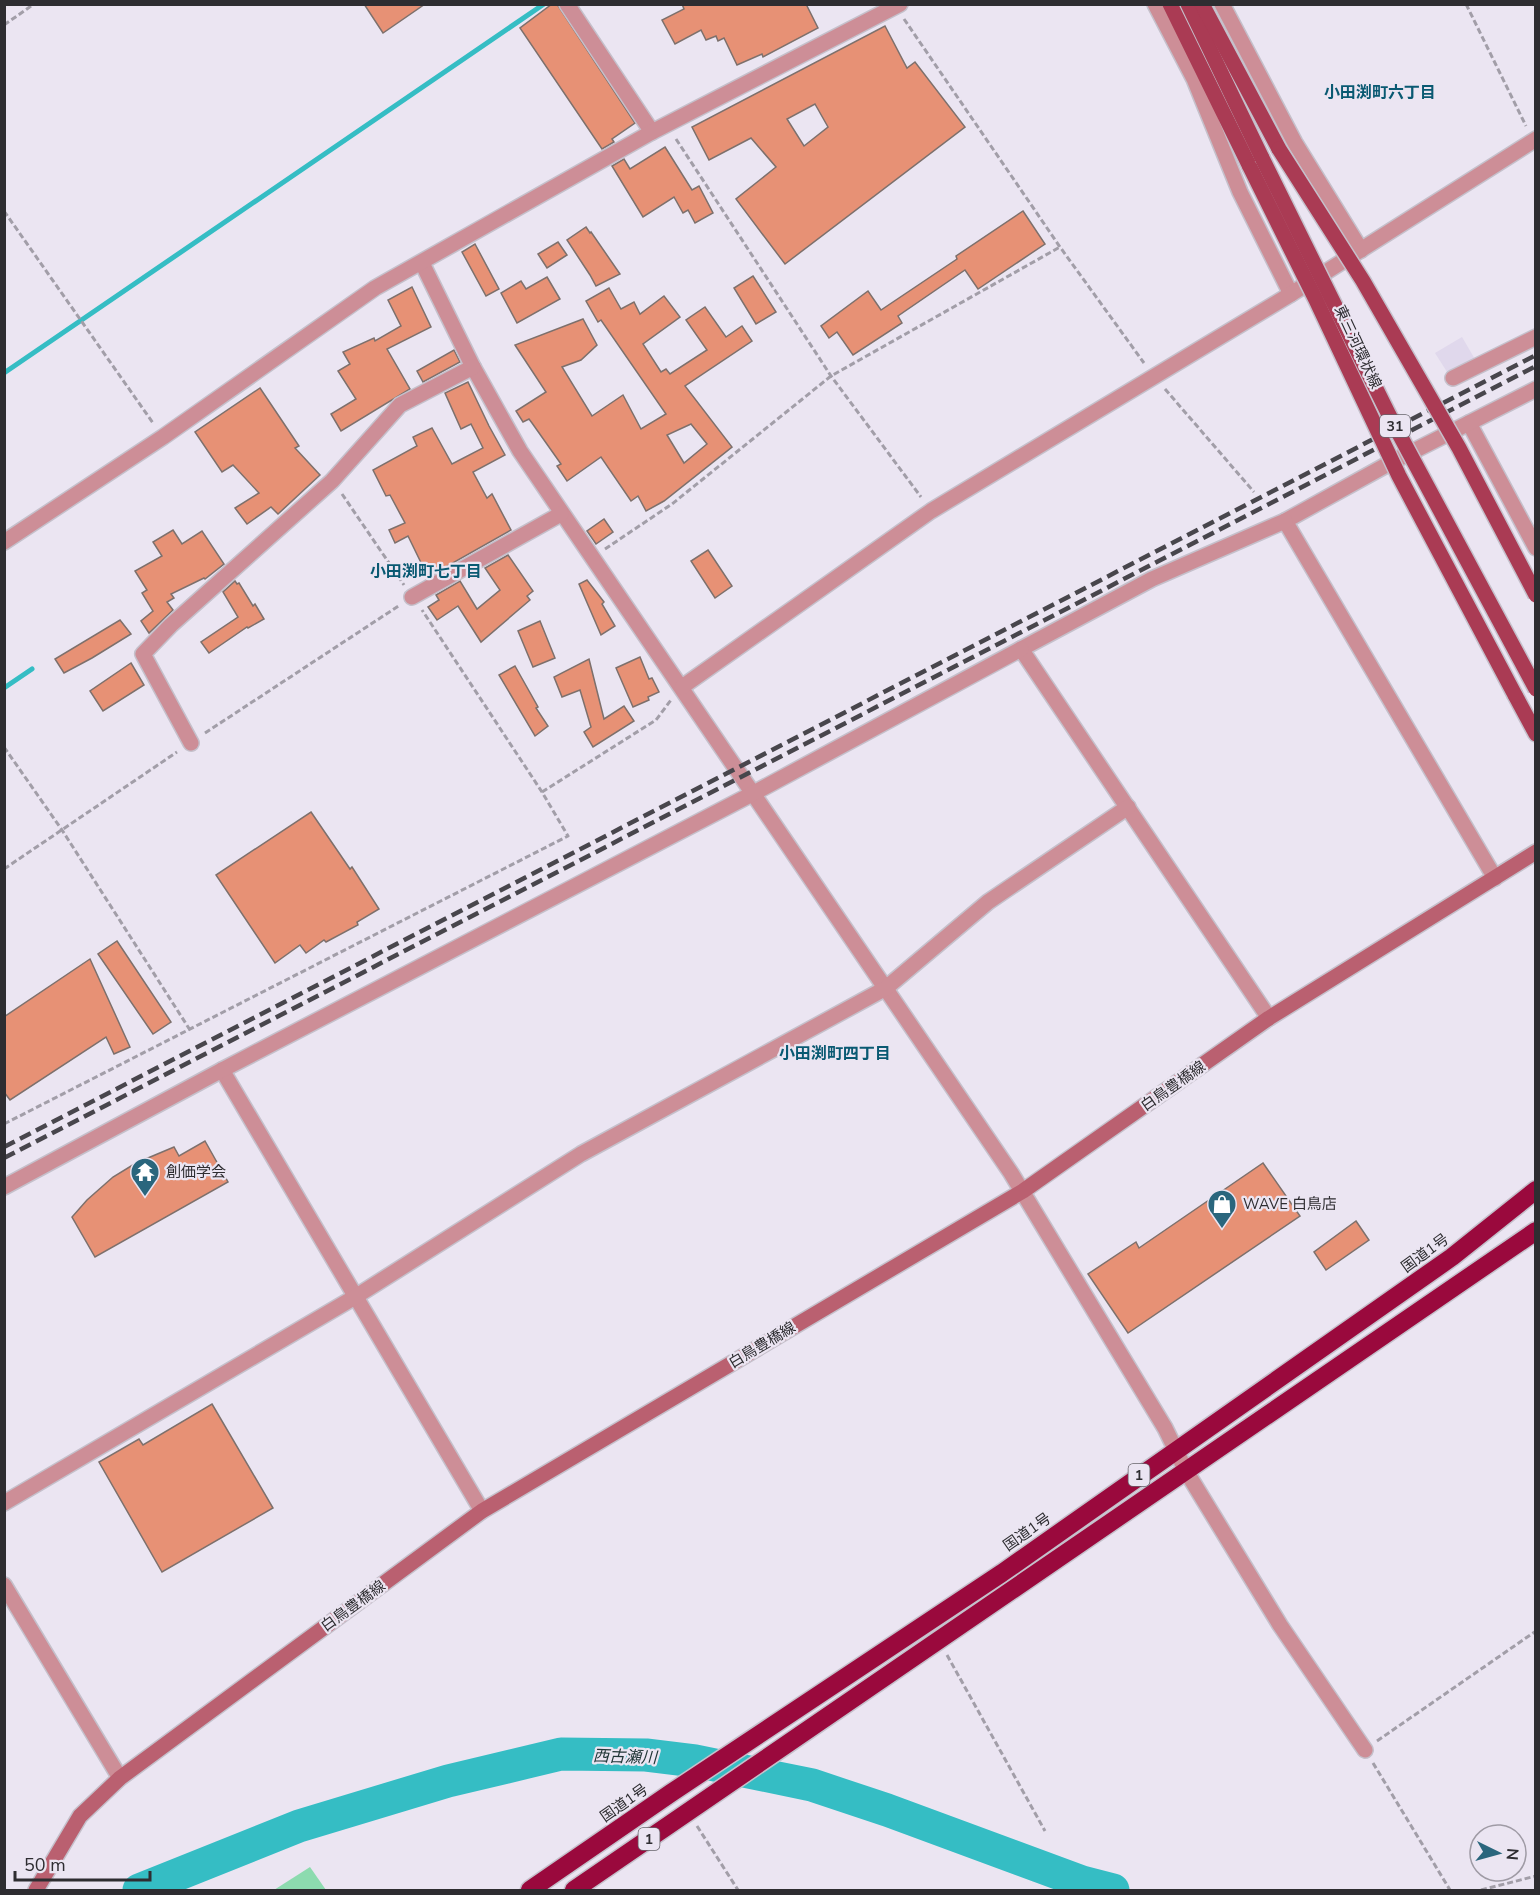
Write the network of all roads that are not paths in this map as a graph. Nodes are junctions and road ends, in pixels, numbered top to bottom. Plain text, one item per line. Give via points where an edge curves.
1 (567, 4) edge
2 (1155, 4) edge
3 (1170, 4) edge
4 (1188, 4) edge
5 (1202, 4) edge
6 (1222, 4) edge
7 (898, 6) edge
8 (652, 132) junction
9 (1534, 140) edge
10 (1256, 162) junction
11 (1361, 250) junction
12 (422, 263) junction
13 (1291, 294) junction
14 (1536, 337) edge
15 (473, 367) junction
16 (1453, 378) dead end
17 (1536, 389) edge
18 (1469, 423) junction
19 (561, 514) junction
20 (1285, 521) junction
21 (4, 542) edge
22 (1536, 548) edge
23 (1536, 595) edge
24 (412, 597) road end
25 (1022, 649) junction
26 (682, 687) junction
27 (1536, 689) edge
28 (1536, 734) edge
29 (191, 742) road end
30 (752, 794) junction
31 (1128, 807) junction
32 (1536, 852) edge
33 (1495, 878) junction
34 (886, 988) junction
35 (1269, 1018) junction
36 (222, 1070) junction
37 (4, 1187) edge
38 (1536, 1190) edge
39 (1023, 1191) junction
40 (1536, 1231) edge
41 (355, 1297) junction
42 (1175, 1450) junction
43 (1186, 1471) junction
44 (4, 1503) edge
45 (482, 1510) junction
46 (4, 1585) edge
47 (1365, 1750) road end
48 (120, 1778) junction
49 (36, 1890) edge
50 (530, 1890) edge
51 (574, 1890) edge

1 - 8 street
2 - 13 street via 1194,79 1240,192
3 - 10 main road, 東三河環状線 / 31
4 - 10 main road, 東三河環状線 / 31
5 - 23 main road, bridge via 1279,149 1363,281 1448,429
6 - 11 street via 1295,142
7 - 8 street
8 - 12 street
9 - 11 street
10 - 27 main road, 東三河環状線 / 31, bridge
10 - 28 main road, 東三河環状線 / 31, bridge via 1399,476
11 - 13 street
12 - 15 street
12 - 21 street via 375,288 163,437
13 - 26 street via 931,511
14 - 16 street
15 - 19 street
15 - 29 street via 400,405 333,481 171,624 143,654
17 - 18 street
18 - 20 street
18 - 22 street
19 - 24 street
19 - 26 street
20 - 25 street via 1152,579
20 - 33 street
25 - 30 street
25 - 31 street
26 - 30 street
30 - 34 street
30 - 36 street
31 - 34 street via 988,903
31 - 35 street
32 - 33 main road, 白鳥豊橋線
33 - 35 main road, 白鳥豊橋線
34 - 39 street
34 - 41 street via 581,1154
35 - 39 main road, 白鳥豊橋線
36 - 37 street
36 - 41 street
38 - 42 highway, 国道1号 / 1 via 1452,1257
39 - 42 street
39 - 45 main road, 白鳥豊橋線
40 - 43 highway, 1
41 - 44 street
41 - 45 street
42 - 43 street
42 - 50 highway, 国道1号 / 1 via 1002,1573
43 - 47 street via 1280,1625
43 - 51 highway, 1
45 - 48 main road, 白鳥豊橋線
46 - 48 street
48 - 49 main road, 白鳥豊橋線 via 80,1816

